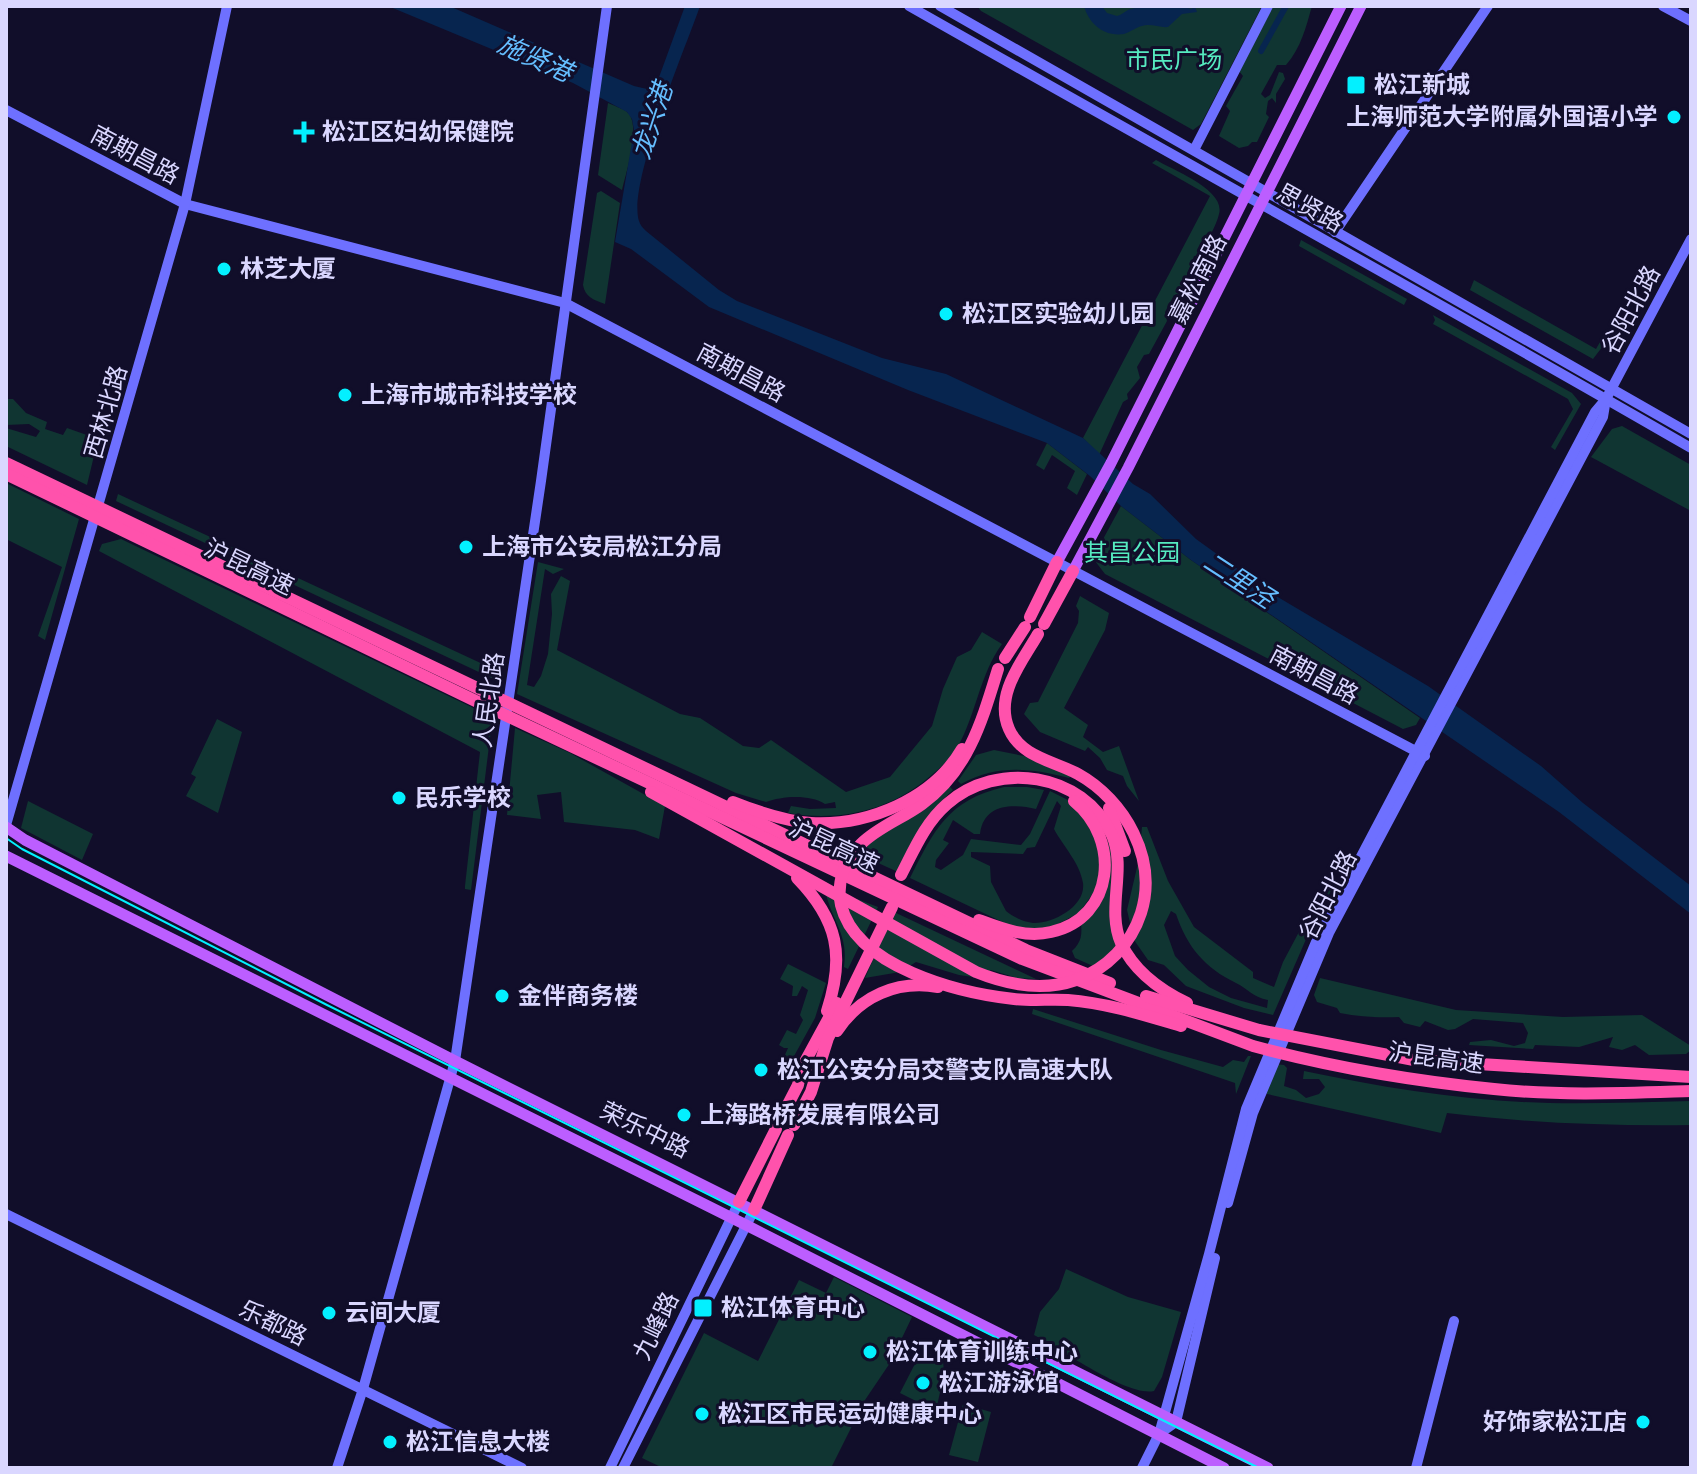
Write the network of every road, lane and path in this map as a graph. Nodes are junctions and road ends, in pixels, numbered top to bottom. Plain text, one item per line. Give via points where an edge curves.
1 (227, 6) edge
2 (607, 6) edge
3 (909, 6) edge
4 (1268, 6) edge
5 (1341, 6) edge
6 (1361, 6) edge
7 (1488, 6) edge
8 (1663, 6) edge
9 (945, 7) edge
10 (1691, 21) edge
11 (939, 23) junction
12 (6, 110) edge
13 (1194, 150) junction
14 (1251, 185) junction
15 (1245, 197) junction
16 (1263, 199) junction
17 (185, 204) junction
18 (1335, 232) junction
19 (1691, 239) edge
20 (565, 303) junction
21 (1612, 388) junction
22 (1606, 399) junction
23 (1691, 434) edge
24 (1691, 448) edge
25 (6, 463) edge
26 (6, 474) edge
27 (160, 543) junction
28 (1057, 562) junction
29 (1073, 571) junction
30 (1002, 664) junction
31 (582, 745) junction
32 (1420, 754) junction
33 (1088, 780) junction
34 (6, 826) edge
35 (6, 856) edge
36 (828, 856) junction
37 (777, 862) junction
38 (1116, 908) junction
39 (961, 989) junction
40 (825, 1022) junction
41 (1260, 1028) junction
42 (1253, 1046) junction
43 (823, 1052) junction
44 (455, 1061) junction
45 (1691, 1077) edge
46 (451, 1078) junction
47 (1691, 1091) edge
48 (739, 1202) junction
49 (754, 1210) junction
50 (6, 1214) edge
51 (731, 1218) junction
52 (746, 1225) junction
53 (1454, 1321) dead end
54 (363, 1389) junction
55 (1163, 1415) junction
56 (1176, 1422) junction
57 (1159, 1434) junction
58 (337, 1468) edge
59 (522, 1468) edge
60 (610, 1468) edge
61 (623, 1468) edge
62 (1142, 1468) edge
63 (1224, 1468) edge
64 (1268, 1468) edge
65 (1416, 1468) edge

1 - 17 main road, 西林北路
2 - 20 main road, 人民北路
3 - 11 main road, 思贤路
4 - 13 main road
5 - 14 main road, 嘉松南路
6 - 16 main road, 嘉松南路
7 - 18 main road
8 - 10 main road
9 - 11 main road
9 - 13 main road, 思贤路
11 - 15 main road, 思贤路
12 - 17 main road, 南期昌路
13 - 14 main road, 思贤路
14 - 15 main road, 嘉松南路
14 - 16 main road, 思贤路
15 - 16 main road, 思贤路
15 - 28 main road, 嘉松南路
16 - 18 main road, 思贤路
16 - 22 main road, 思贤路
16 - 29 main road, 嘉松南路
17 - 20 main road, 南期昌路
17 - 34 main road, 西林北路
18 - 21 main road, 思贤路
19 - 21 main road, 谷阳北路
20 - 28 main road, 南期昌路
20 - 44 main road, 人民北路
21 - 22 main road, 谷阳北路
21 - 23 main road, 思贤路
22 - 24 main road, 思贤路
22 - 32 main road, 谷阳北路
25 - 27 highway, 沪昆高速
26 - 27 highway, 沪昆高速
27 - 31 highway, 沪昆高速
28 - 29 main road, 南期昌路
28 - 30 highway
29 - 32 main road, 南期昌路
29 - 33 highway via 1006,692 1005,716 1024,749
30 - 31 highway via 950,767 909,799 844,821 812,823 764,814
30 - 39 highway via 982,723 957,772 919,807 862,843 841,879 840,901 858,938 911,971
31 - 36 highway, 沪昆高速
31 - 37 highway
31 - 42 highway, 沪昆高速 via 1022,959
32 - 55 main road, 谷阳北路 via 1316,942 1246,1109
32 - 56 main road, 谷阳北路 via 1329,933 1253,1113
33 - 37 highway via 1121,814 1140,847 1146,893 1134,930 1117,953 1103,966 1064,984 1030,986 986,976
33 - 38 highway via 1109,807 1125,849
34 - 44 main road, 荣乐中路
35 - 46 main road, 荣乐中路
36 - 38 highway via 1013,932 1041,934 1067,927 1088,911 1105,877 1105,851 1090,816 1072,800 1038,786 1002,785 954,806 903,876 930,822 962,793 1001,778 1040,779 1076,793 1105,822 1116,850
36 - 41 highway, 沪昆高速 via 1026,950 1152,999
37 - 40 highway via 808,889 831,928 836,988
38 - 41 highway via 1121,942 1142,974 1185,1003
39 - 42 highway via 1121,1008
39 - 43 highway via 917,985 883,992 853,1011
40 - 43 highway via 889,905
40 - 48 highway
41 - 45 highway, 沪昆高速 via 1414,1060
42 - 47 highway, 沪昆高速 via 1415,1079 1497,1089
43 - 49 highway via 811,1092
44 - 46 main road, 人民北路
44 - 48 main road, 荣乐中路
46 - 51 main road, 荣乐中路
46 - 54 main road, 人民北路
48 - 49 main road, 荣乐中路
48 - 51 main road, 九峰路
49 - 52 main road, 九峰路
49 - 55 main road, 荣乐中路
50 - 54 main road, 乐都路
51 - 52 main road, 荣乐中路
51 - 60 main road, 九峰路
52 - 57 main road, 荣乐中路
52 - 61 main road, 九峰路
53 - 65 main road
54 - 58 main road, 人民北路
54 - 59 main road, 乐都路
55 - 56 main road, 荣乐中路
55 - 57 main road, 谷阳北路
56 - 57 main road, 谷阳北路
56 - 64 main road, 荣乐中路
57 - 62 main road, 谷阳北路
57 - 63 main road, 荣乐中路

